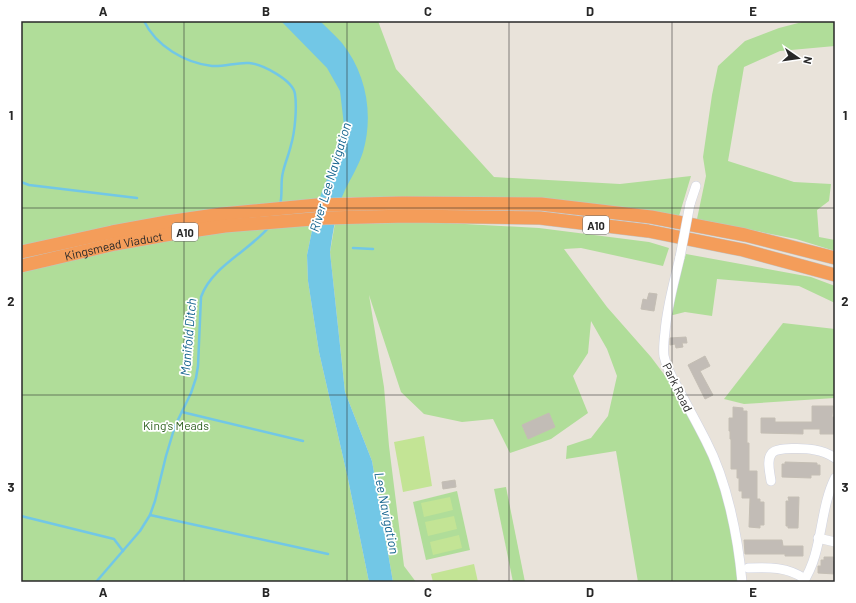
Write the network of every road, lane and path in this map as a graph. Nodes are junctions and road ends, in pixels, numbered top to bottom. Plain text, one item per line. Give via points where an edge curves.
1 (696, 186) dead end
2 (351, 210) junction
3 (21, 252) edge
4 (835, 258) edge
5 (21, 266) edge
6 (835, 275) edge
7 (835, 458) edge
8 (835, 478) edge
9 (771, 481) dead end
10 (818, 538) junction
11 (835, 542) edge
12 (748, 568) dead end
13 (804, 580) edge
14 (742, 582) edge

1 - 14 street, Park Road, bridge via 669,299 664,356 669,373 707,442 726,494
2 - 3 highway, Kingsmead Viaduct / A10 via 277,208 222,214 112,232
2 - 4 highway, A10 via 541,204 651,217 745,235
2 - 5 highway, Kingsmead Viaduct / A10 via 171,234
2 - 6 highway, A10 via 408,216 548,219 648,231 728,247
7 - 9 street via 814,450 777,449 770,454 769,459
8 - 10 street via 827,497
10 - 11 street
10 - 13 street
12 - 13 street via 784,569 796,573

